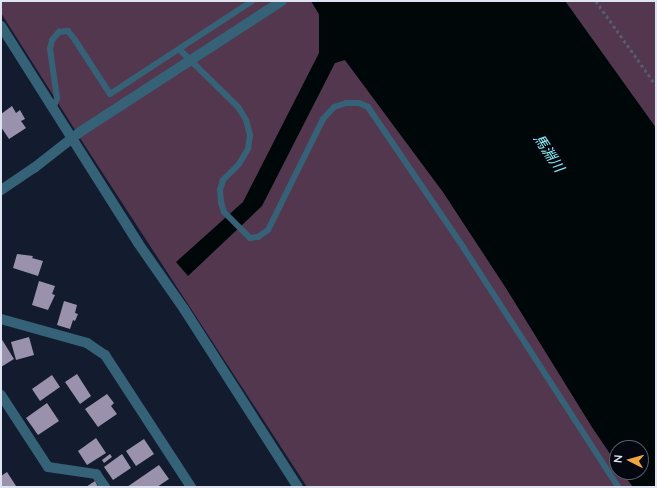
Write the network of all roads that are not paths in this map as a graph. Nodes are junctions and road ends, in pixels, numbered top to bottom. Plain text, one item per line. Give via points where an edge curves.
1 (252, 1) edge
2 (282, 1) edge
3 (1, 26) edge
4 (179, 49) junction
5 (53, 109) junction
6 (72, 139) junction
7 (1, 190) edge
8 (1, 320) edge
9 (1, 395) edge
10 (105, 487) edge
11 (192, 487) edge
12 (298, 487) edge
13 (618, 487) edge

1 - 4 lane
2 - 6 street
3 - 5 street
4 - 5 lane via 110,94 68,31 59,32 52,40 50,49 57,98
4 - 13 lane via 238,107 246,120 250,135 248,149 239,164 223,180 220,202 224,212 250,238 258,237 268,230 323,119 334,107 346,103 358,102 368,107 459,240
5 - 6 street
6 - 7 street
6 - 12 street
8 - 11 street via 87,343 105,355
9 - 10 street via 48,467 96,474

